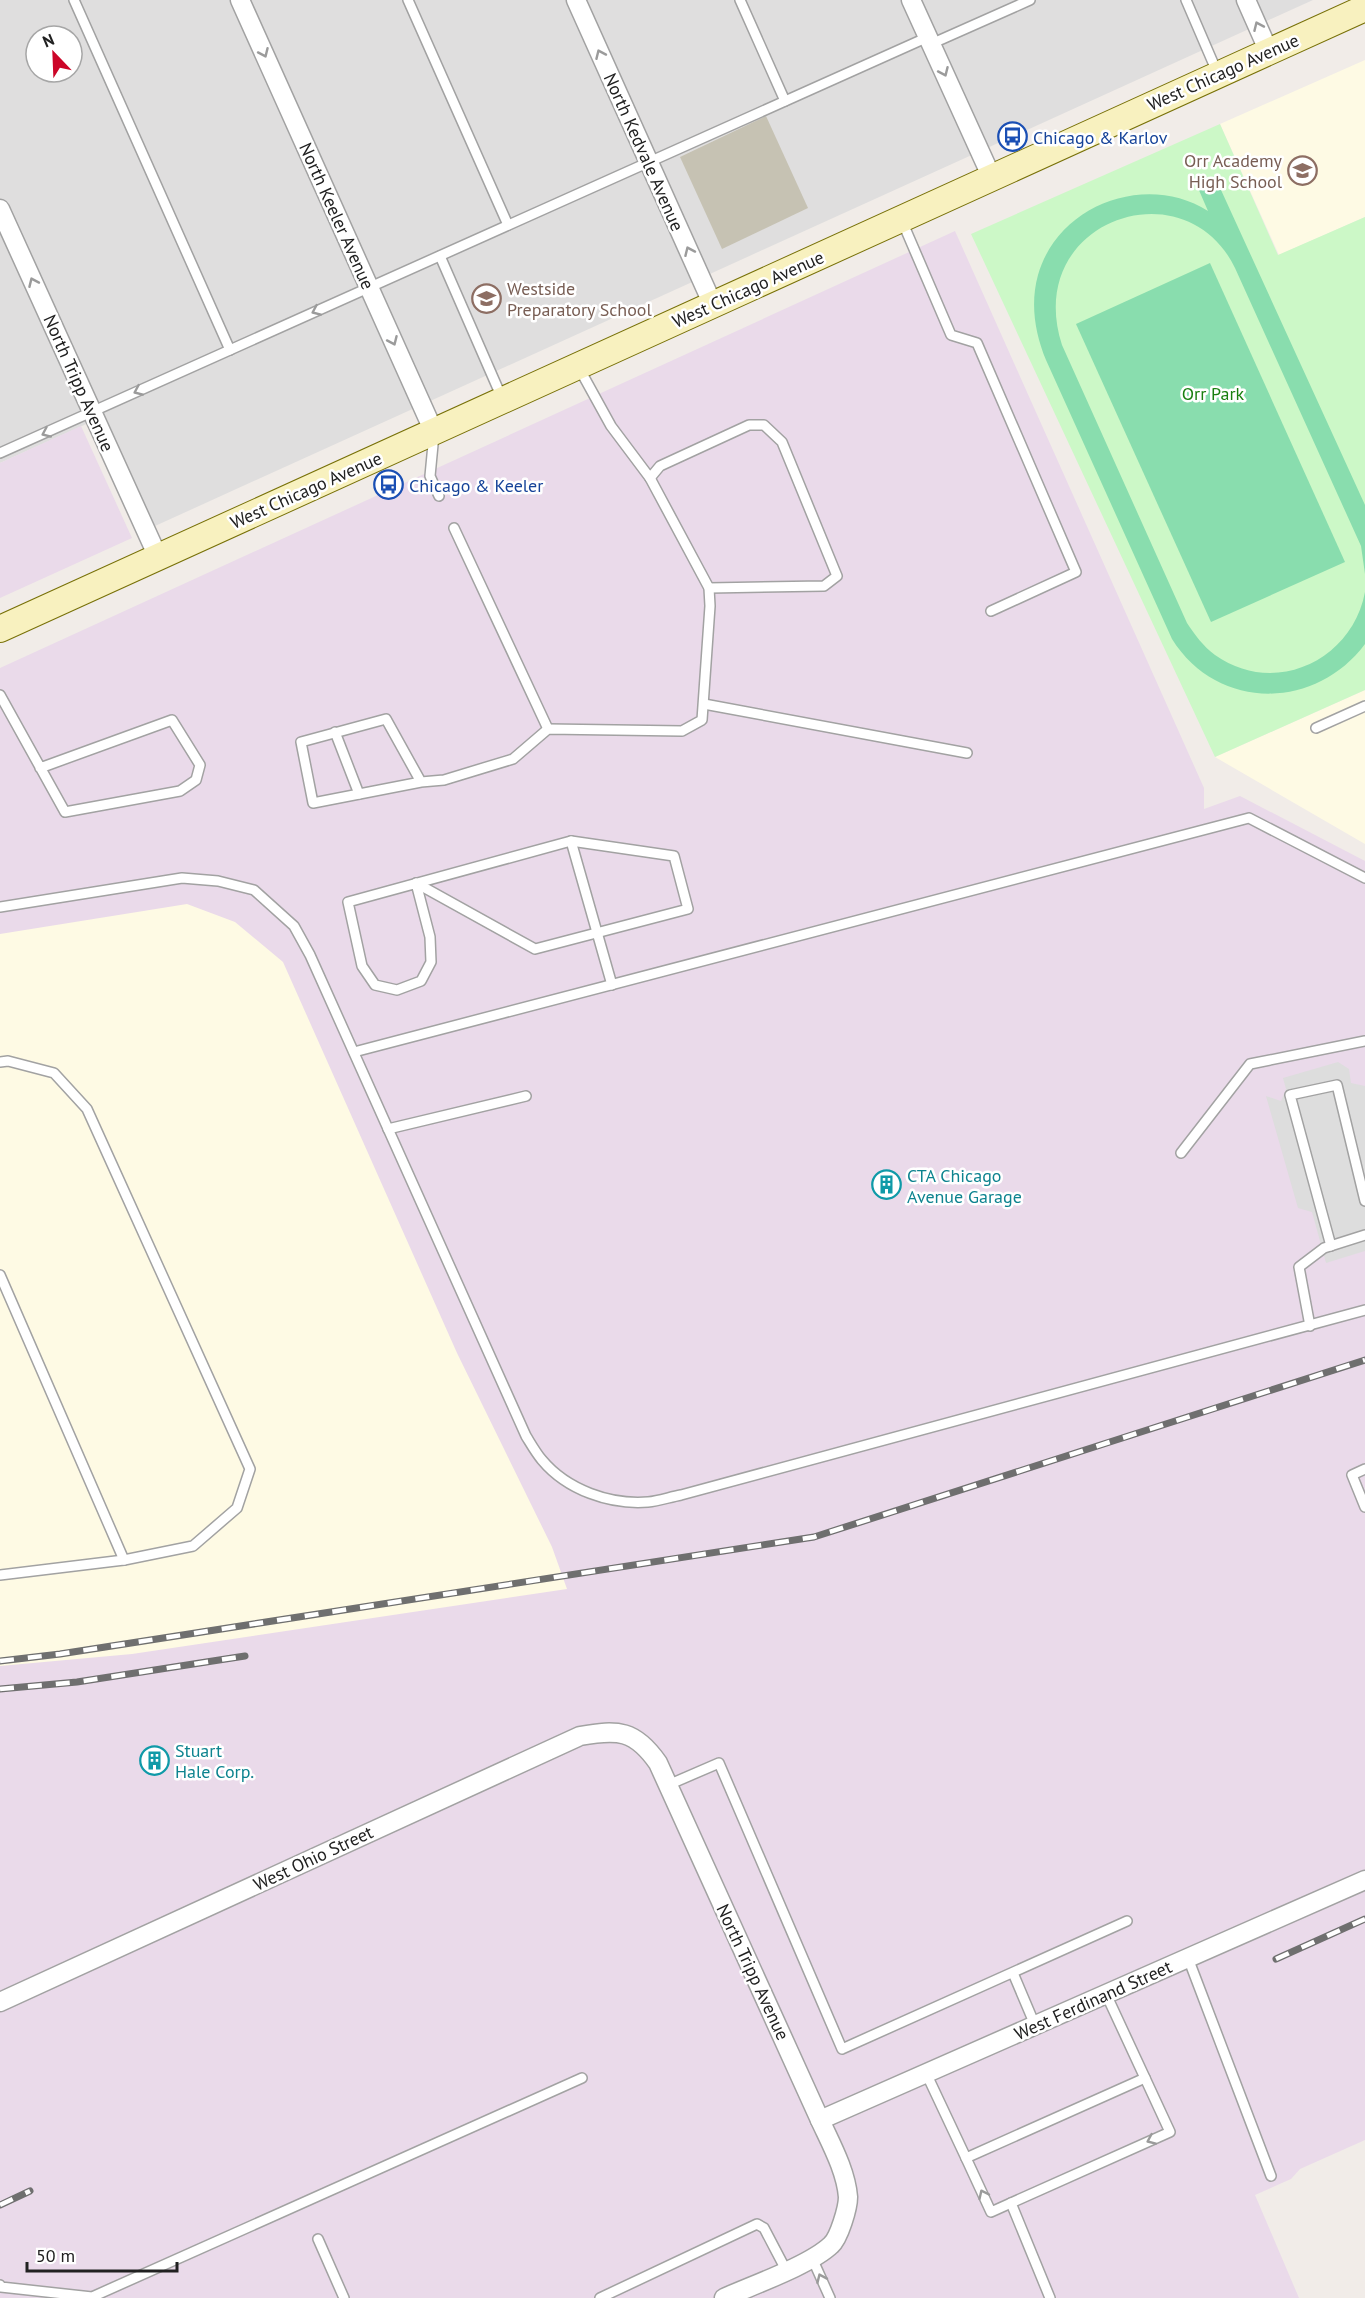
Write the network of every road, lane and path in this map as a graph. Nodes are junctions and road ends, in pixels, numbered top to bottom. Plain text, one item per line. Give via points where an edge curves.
1 (74, 0) edge
2 (240, 0) edge
3 (408, 0) edge
4 (576, 0) edge
5 (740, 0) edge
6 (911, 0) edge
7 (1030, 0) edge
8 (1186, 0) edge
9 (1246, 0) edge
10 (1365, 8) edge
11 (930, 40) junction
12 (1269, 52) junction
13 (1218, 75) junction
14 (785, 101) junction
15 (649, 162) junction
16 (992, 178) junction
17 (0, 209) edge
18 (901, 219) junction
19 (508, 225) junction
20 (440, 256) junction
21 (369, 288) junction
22 (713, 305) junction
23 (230, 350) junction
24 (578, 366) junction
25 (503, 400) junction
26 (92, 412) junction
27 (434, 432) junction
28 (0, 453) edge
29 (650, 478) junction
30 (439, 496) dead end
31 (454, 528) dead end
32 (158, 557) junction
33 (709, 588) junction
34 (991, 610) dead end
35 (0, 629) edge
36 (0, 695) edge
37 (704, 704) junction
38 (1365, 706) edge
39 (1316, 728) dead end
40 (548, 729) junction
41 (335, 732) junction
42 (967, 753) dead end
43 (40, 768) junction
44 (421, 782) junction
45 (359, 794) junction
46 (571, 841) junction
47 (1365, 878) edge
48 (416, 883) junction
49 (0, 907) edge
50 (597, 932) junction
51 (612, 985) junction
52 (1365, 1041) edge
53 (354, 1052) junction
54 (0, 1062) edge
55 (526, 1096) dead end
56 (388, 1130) junction
57 (1181, 1153) dead end
58 (1365, 1201) edge
59 (1365, 1236) edge
60 (1330, 1246) junction
61 (0, 1275) edge
62 (1365, 1310) edge
63 (1310, 1326) junction
64 (1365, 1469) edge
65 (1365, 1507) edge
66 (124, 1560) junction
67 (0, 1575) edge
68 (630, 1735) joint
69 (668, 1785) junction
70 (1365, 1880) edge
71 (1127, 1921) dead end
72 (1188, 1958) junction
73 (1013, 1973) junction
74 (1106, 1994) junction
75 (3, 1998) edge
76 (1035, 2025) junction
77 (926, 2073) junction
78 (582, 2078) dead end
79 (1145, 2078) junction
80 (820, 2120) junction
81 (966, 2157) junction
82 (1271, 2176) dead end
83 (1011, 2203) junction
84 (318, 2239) dead end
85 (812, 2258) junction
86 (786, 2270) junction
87 (0, 2285) edge
88 (344, 2298) edge
89 (600, 2298) edge
90 (724, 2298) edge
91 (830, 2298) edge
92 (1050, 2298) edge

1 - 23 lane
2 -> 21 street, North Keeler Avenue
3 - 19 lane
15 -> 4 street, North Kedvale Avenue
5 - 14 lane
6 - 11 street
7 - 11 lane
8 - 13 lane
12 -> 9 street
10 - 12 main road, West Chicago Avenue
11 - 14 lane
11 -> 16 street
12 - 13 main road, West Chicago Avenue
13 - 16 main road, West Chicago Avenue
14 - 15 lane
15 - 19 lane
22 -> 15 street, North Kedvale Avenue
16 - 18 main road, West Chicago Avenue
26 -> 17 street, North Tripp Avenue
18 - 22 main road, West Chicago Avenue
18 - 34 lane via 951,336 977,343 1076,573
19 - 20 lane
20 - 21 lane
20 - 25 lane
21 -> 23 lane
21 -> 27 street, North Keeler Avenue
22 - 24 main road, West Chicago Avenue
23 -> 26 lane
24 - 25 main road, West Chicago Avenue
24 - 29 lane via 611,426
25 - 27 main road, West Chicago Avenue
26 -> 28 lane
26 - 32 street, North Tripp Avenue
27 - 30 lane via 430,476
27 - 32 main road, West Chicago Avenue
29 - 33 lane
29 - 33 lane via 660,466 749,425 764,425 782,442 837,576 824,586
31 - 40 lane
32 - 35 main road, West Chicago Avenue
33 - 37 lane
36 - 43 lane
37 - 40 lane via 702,720 682,731
37 - 42 lane
38 - 39 lane
40 - 44 lane via 513,759 444,780
41 - 44 lane via 386,719
41 - 45 lane
41 - 45 lane via 301,742 313,803
43 - 43 lane via 65,812 180,791 196,780 200,765 172,720
44 - 45 lane
46 - 48 lane
46 - 50 lane
46 - 50 lane via 674,856 688,909
47 - 51 lane via 1249,818
48 - 48 lane via 348,902 363,966 375,985 397,990 421,981 431,962 430,937
48 - 50 lane via 535,949
49 - 53 lane via 182,879 219,880 254,890 294,926
50 - 51 lane
51 - 53 lane
52 - 57 lane via 1251,1065
53 - 56 lane
54 - 66 lane via 8,1060 54,1073 87,1108 250,1469 237,1508 193,1546
55 - 56 lane
56 - 63 lane via 526,1437 560,1478 587,1493 617,1500 648,1502 681,1495
58 - 60 lane via 1337,1085 1290,1095
59 - 60 lane
60 - 63 lane via 1299,1267
61 - 66 lane
62 - 63 lane
64 - 65 lane via 1352,1475
66 - 67 lane
68 - 69 street, North Tripp Avenue via 646,1746
68 - 75 street, West Ohio Street via 604,1731 580,1736
69 - 73 lane via 719,1762 842,2049
69 - 80 street, North Tripp Avenue
70 - 72 street, West Ferdinand Street
71 - 73 lane
72 - 74 street, West Ferdinand Street
72 - 82 lane
73 - 76 lane
74 - 76 street, West Ferdinand Street
74 - 79 lane
76 - 77 street, West Ferdinand Street
77 - 80 street, West Ferdinand Street
77 - 81 lane
78 - 87 lane via 92,2297
79 - 81 lane
79 -> 83 lane via 1170,2132
80 - 85 street, North Tripp Avenue via 844,2175 848,2199 833,2243
83 -> 81 lane via 991,2212
83 - 92 lane
84 - 88 lane
85 - 86 street
91 -> 85 lane
86 - 89 lane via 764,2228 758,2224
86 - 90 street

